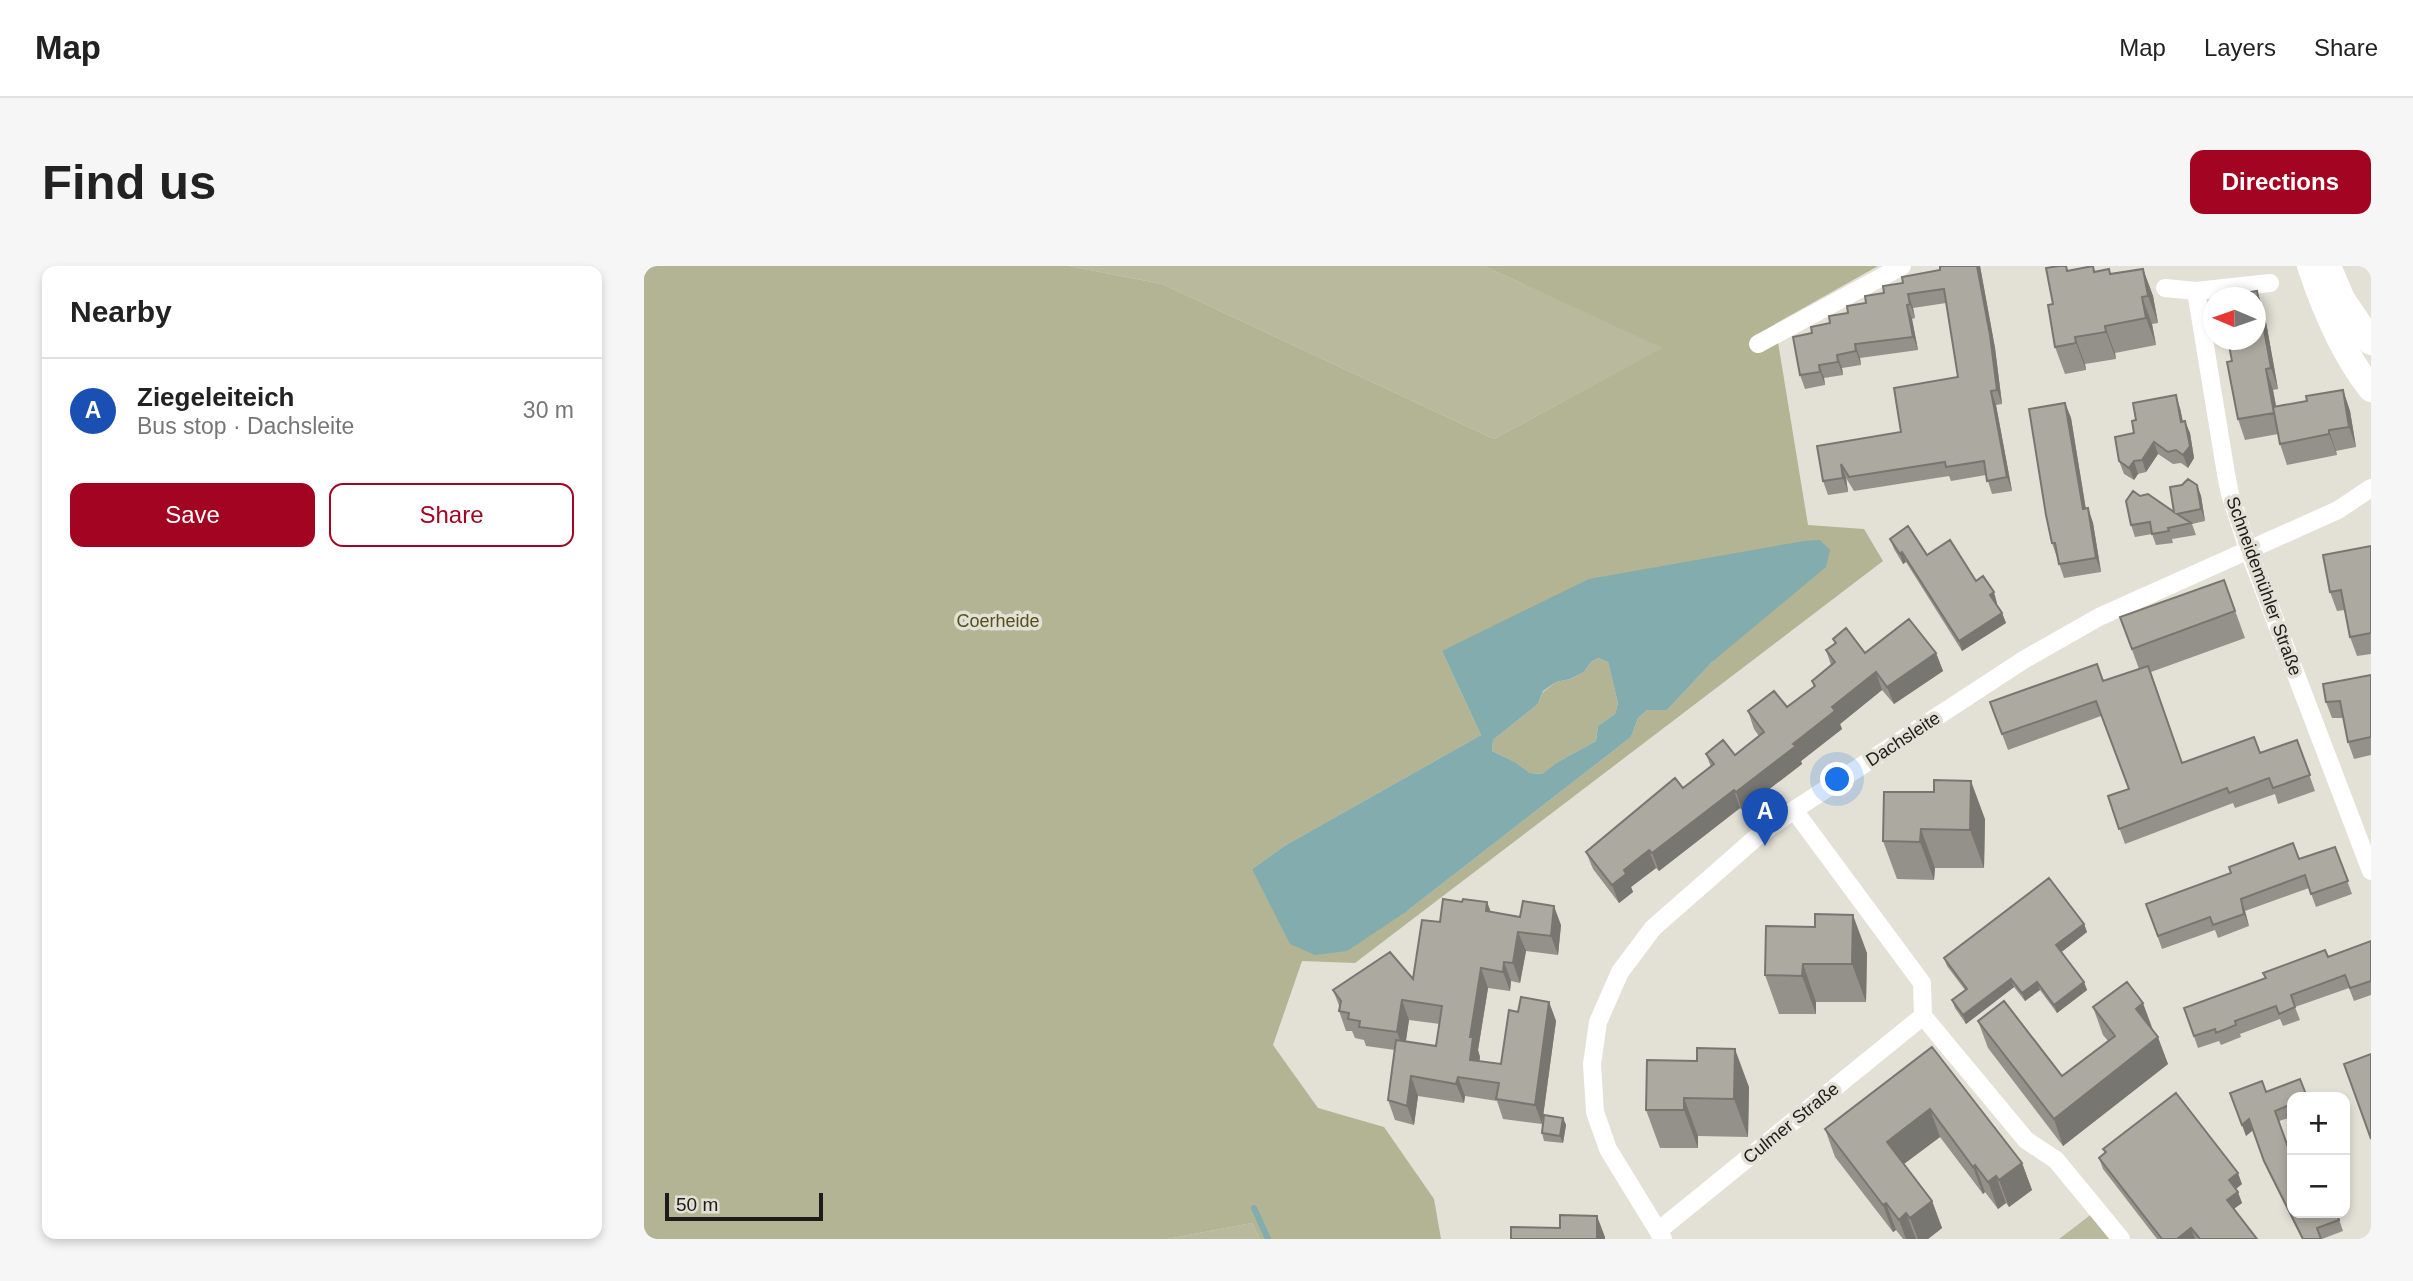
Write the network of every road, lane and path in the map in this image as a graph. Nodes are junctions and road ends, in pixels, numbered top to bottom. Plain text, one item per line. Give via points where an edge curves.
1 (1902, 266) edge
2 (2310, 266) edge
3 (2328, 266) edge
4 (2270, 283) dead end
5 (2165, 288) dead end
6 (2196, 291) junction
7 (2371, 342) edge
8 (1758, 344) dead end
9 (2371, 389) edge
10 (2371, 488) edge
11 (2248, 549) junction
12 (1794, 810) junction
13 (2371, 871) edge
14 (1923, 1016) junction
15 (1661, 1235) edge
16 (2121, 1239) edge

1 - 8 street
2 - 9 street via 2344,345
3 - 7 street via 2352,317
4 - 6 street
5 - 6 street
6 - 11 street, Schneidemühler Straße via 2230,494
10 - 11 street, Dachsleite via 2338,510
11 - 12 street, Dachsleite via 2099,617 2025,659
11 - 13 street, Schneidemühler Straße
12 - 14 street via 1922,983
12 - 15 street, Dachsleite via 1654,928 1619,972 1598,1022 1592,1065 1595,1112 1608,1149
14 - 15 street, Culmer Straße
14 - 16 street via 2026,1140 2056,1160

